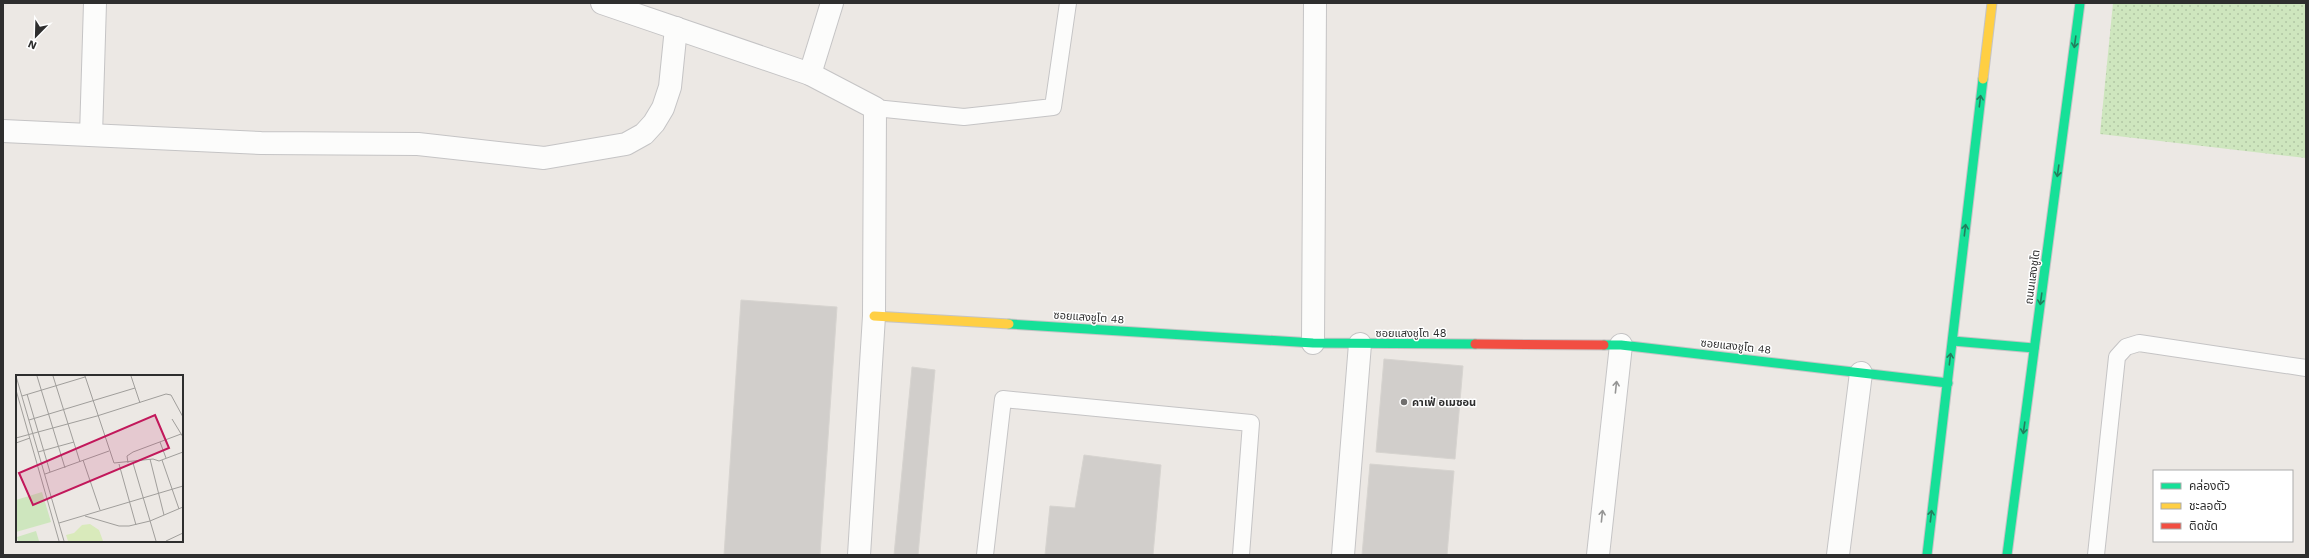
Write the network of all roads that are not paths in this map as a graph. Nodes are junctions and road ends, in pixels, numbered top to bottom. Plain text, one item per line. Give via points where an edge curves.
1 (95, 3) edge
2 (605, 3) edge
3 (832, 3) edge
4 (1068, 3) edge
5 (1315, 3) edge
6 (1992, 3) edge
7 (2080, 3) edge
8 (676, 28) junction
9 (810, 74) junction
10 (875, 108) junction
11 (3, 131) edge
12 (91, 135) junction
13 (874, 316) junction
14 (1953, 341) junction
15 (1313, 343) junction
16 (1360, 344) junction
17 (1621, 345) junction
18 (2034, 348) junction
19 (2306, 368) edge
20 (1861, 372) junction
21 (1948, 383) junction
22 (859, 555) edge
23 (985, 555) edge
24 (1241, 555) edge
25 (1343, 555) edge
26 (1598, 555) edge
27 (1838, 555) edge
28 (1927, 555) edge
29 (2007, 555) edge
30 (2096, 555) edge

1 - 12 street
2 - 8 street
3 - 9 street
4 - 10 lane via 1053,107 964,117
5 - 15 street
14 -> 6 main road
7 -> 18 main road, ถนนแสงชูโต
8 - 9 street
8 - 12 street via 670,87 663,108 644,134 626,144 544,158 418,144 261,143
9 - 10 street
10 - 13 street
11 - 12 street
13 - 15 main road, ซอยแสงชูโต 48
13 - 22 street
14 - 18 main road
21 -> 14 main road
15 - 16 main road, ซอยแสงชูโต 48
16 - 17 main road, ซอยแสงชูโต 48
16 - 25 street
17 - 20 main road, ซอยแสงชูโต 48
26 -> 17 street
18 -> 29 main road, ถนนแสงชูโต
19 - 30 lane via 2139,343 2126,347 2117,357
20 - 21 main road, ซอยแสงชูโต 48
20 - 27 street
28 -> 21 main road
23 - 24 lane via 1003,399 1251,423

